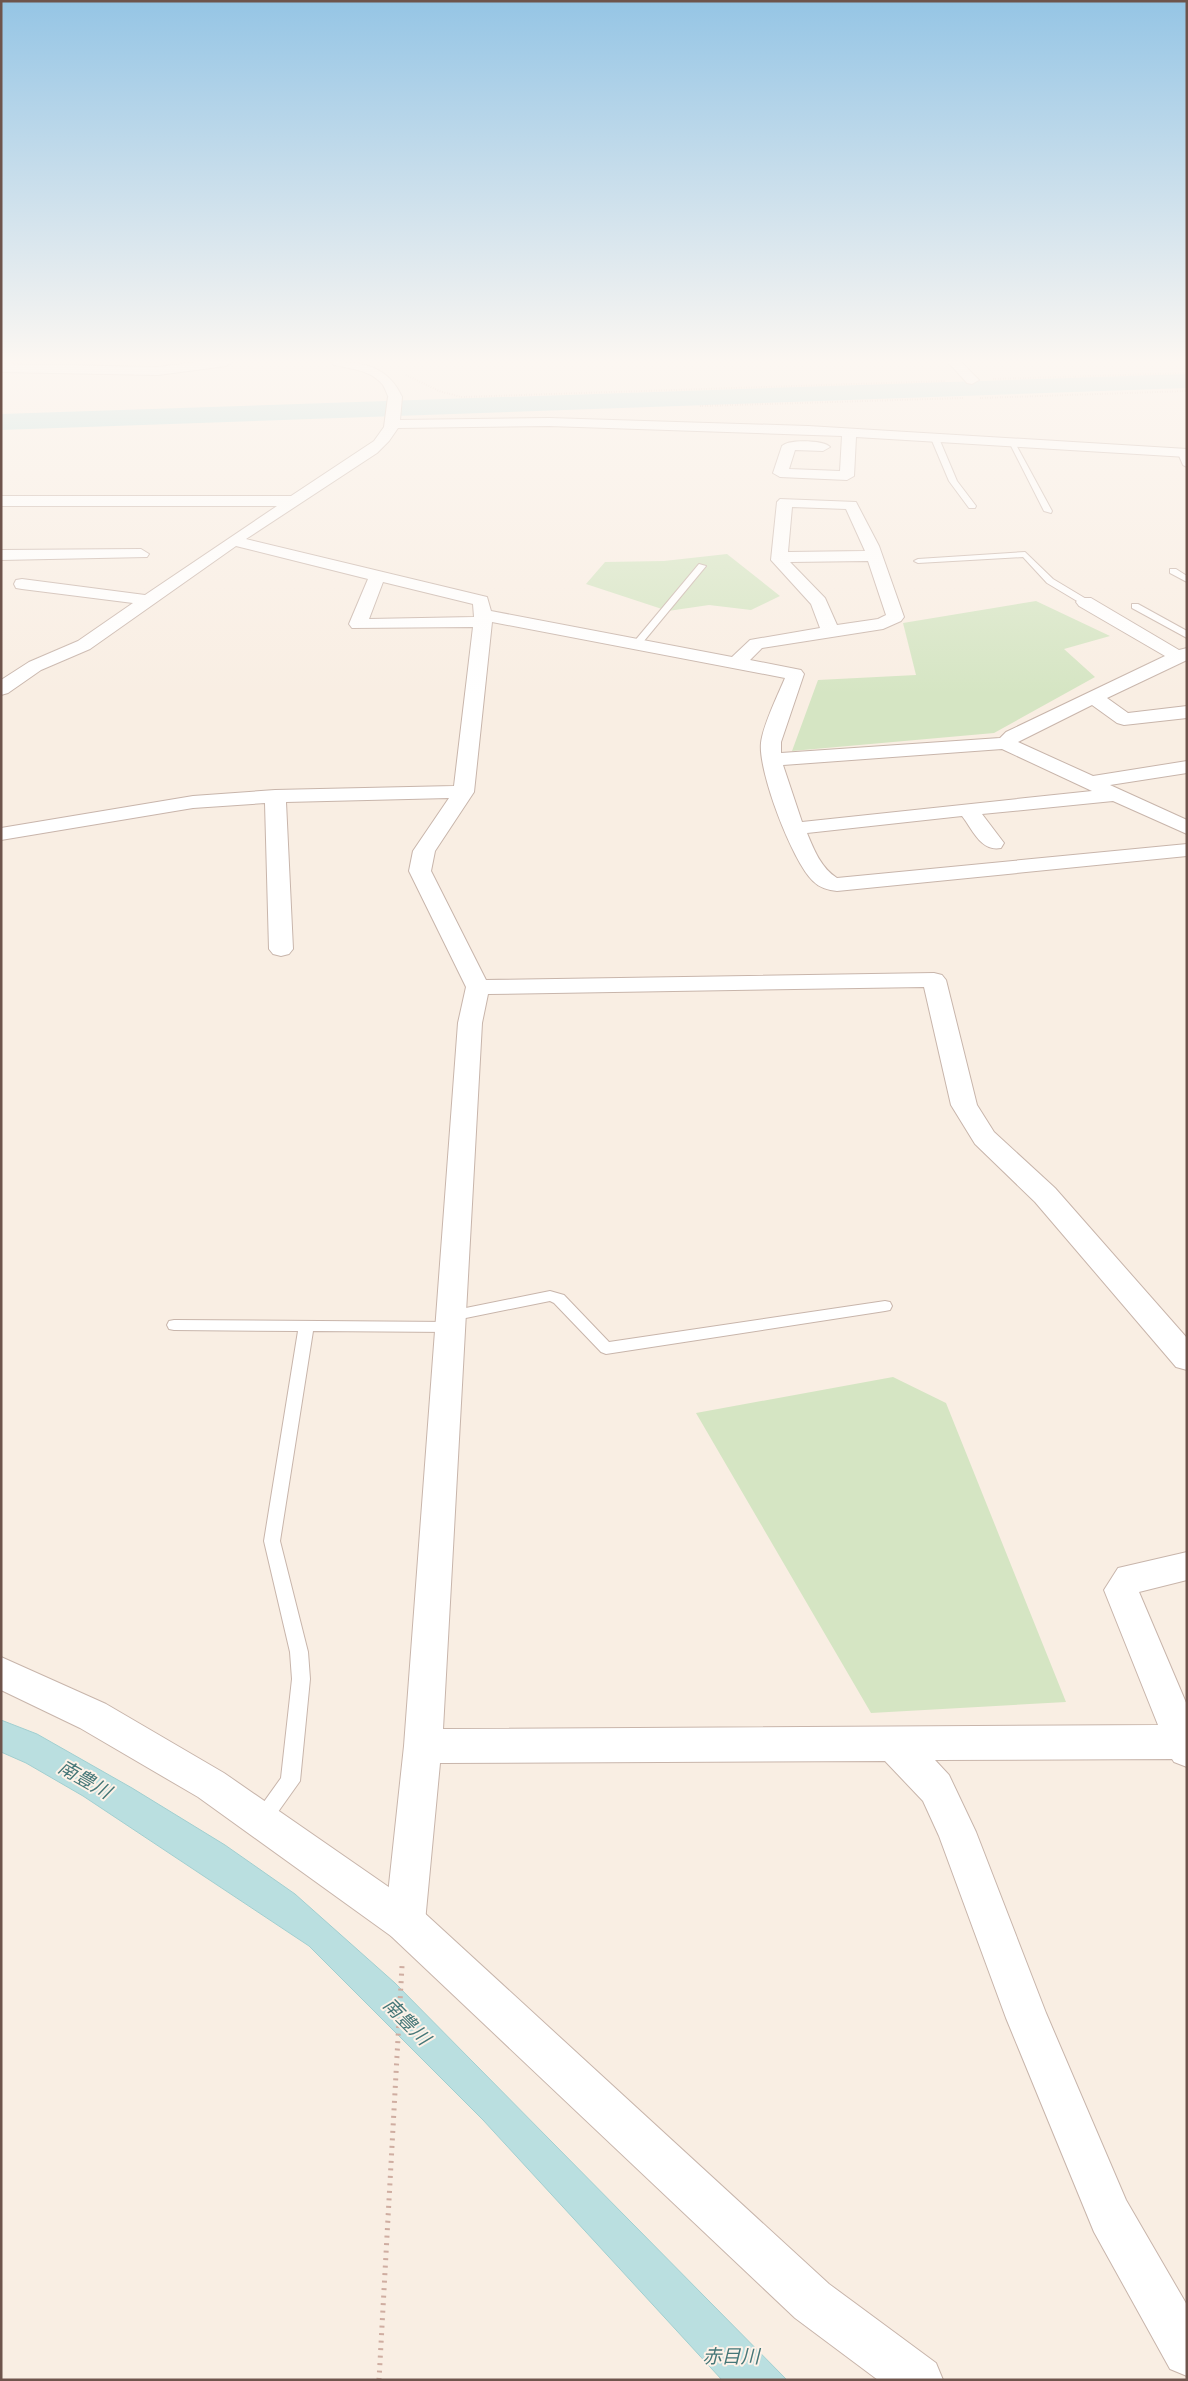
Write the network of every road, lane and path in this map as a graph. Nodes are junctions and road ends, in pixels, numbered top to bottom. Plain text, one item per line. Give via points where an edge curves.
1 (337, 473) edge
2 (783, 473) edge
3 (847, 473) edge
4 (949, 473) edge
5 (1027, 473) edge
6 (1, 501) edge
7 (295, 501) junction
8 (972, 506) dead end
9 (1048, 511) dead end
10 (233, 541) junction
11 (1, 555) edge
12 (63, 555) junction
13 (874, 556) junction
14 (779, 557) junction
15 (918, 561) dead end
16 (702, 566) dead end
17 (1173, 570) dead end
18 (377, 576) junction
19 (1187, 580) edge
20 (89, 592) junction
21 (148, 600) junction
22 (1085, 602) joint
23 (1135, 606) dead end
24 (483, 618) junction
25 (830, 631) junction
26 (1187, 635) edge
27 (636, 645) junction
28 (1183, 655) edge
29 (737, 662) junction
30 (1, 689) edge
31 (1094, 698) junction
32 (1187, 712) edge
33 (1005, 743) junction
34 (772, 760) junction
35 (1187, 767) edge
36 (1091, 783) junction
37 (464, 792) junction
38 (1116, 795) junction
39 (275, 796) junction
40 (969, 811) junction
41 (1184, 826) edge
42 (795, 830) junction
43 (1, 834) edge
44 (993, 843) dead end
45 (1187, 850) edge
46 (281, 949) dead end
47 (478, 987) junction
48 (885, 1306) dead end
49 (450, 1322) junction
50 (174, 1325) dead end
51 (306, 1326) junction
52 (1187, 1359) edge
53 (1187, 1566) edge
54 (1, 1673) edge
55 (893, 1743) junction
56 (1186, 1745) edge
57 (423, 1746) junction
58 (261, 1820) junction
59 (405, 1922) junction
60 (1187, 2352) edge
61 (379, 2380) edge
62 (919, 2380) edge

1 - 7 street
2 - 3 street via 847,476
4 - 8 lane
5 - 9 lane
6 - 7 street
7 - 10 street
10 - 18 street
10 - 21 street
11 - 12 street
12 - 20 street via 22,584
12 - 20 street via 141,554
13 - 14 street
13 - 14 street via 852,505 785,502
13 - 25 street via 895,617 882,624
14 - 25 street via 819,602
15 - 22 lane via 1024,554 1050,582
16 - 27 lane
17 - 19 lane
18 - 24 street via 481,601
18 - 24 street via 358,624
20 - 21 street
21 - 30 street via 84,645 35,666
22 - 28 street
23 - 26 lane
24 - 27 street
24 - 37 street
25 - 29 street via 756,644
27 - 29 street
28 - 31 street
29 - 34 street via 795,674 771,742
31 - 32 street via 1124,719
31 - 33 street via 1013,736
33 - 34 street
33 - 36 street
34 - 42 street
35 - 36 street
36 - 38 street
37 - 39 street
37 - 47 street via 424,851 420,871
38 - 40 street
38 - 41 street
39 - 43 street via 193,802
39 - 46 street
40 - 42 street via 813,825
40 - 44 street
42 - 45 street via 818,876 831,884
47 - 49 street via 470,1023
47 - 52 street via 934,980 964,1105 984,1138 1045,1195
48 - 49 lane via 606,1348 559,1299 550,1296
49 - 51 lane
49 - 57 street
50 - 51 lane
51 - 58 lane via 272,1540 299,1652 301,1679 290,1782
53 - 56 street via 1130,1578 1121,1590
54 - 58 street via 93,1716 211,1785
55 - 56 street
55 - 57 street
55 - 60 street via 936,1788 1110,2216
57 - 59 street
58 - 59 street
59 - 61 path
59 - 62 street via 812,2301

